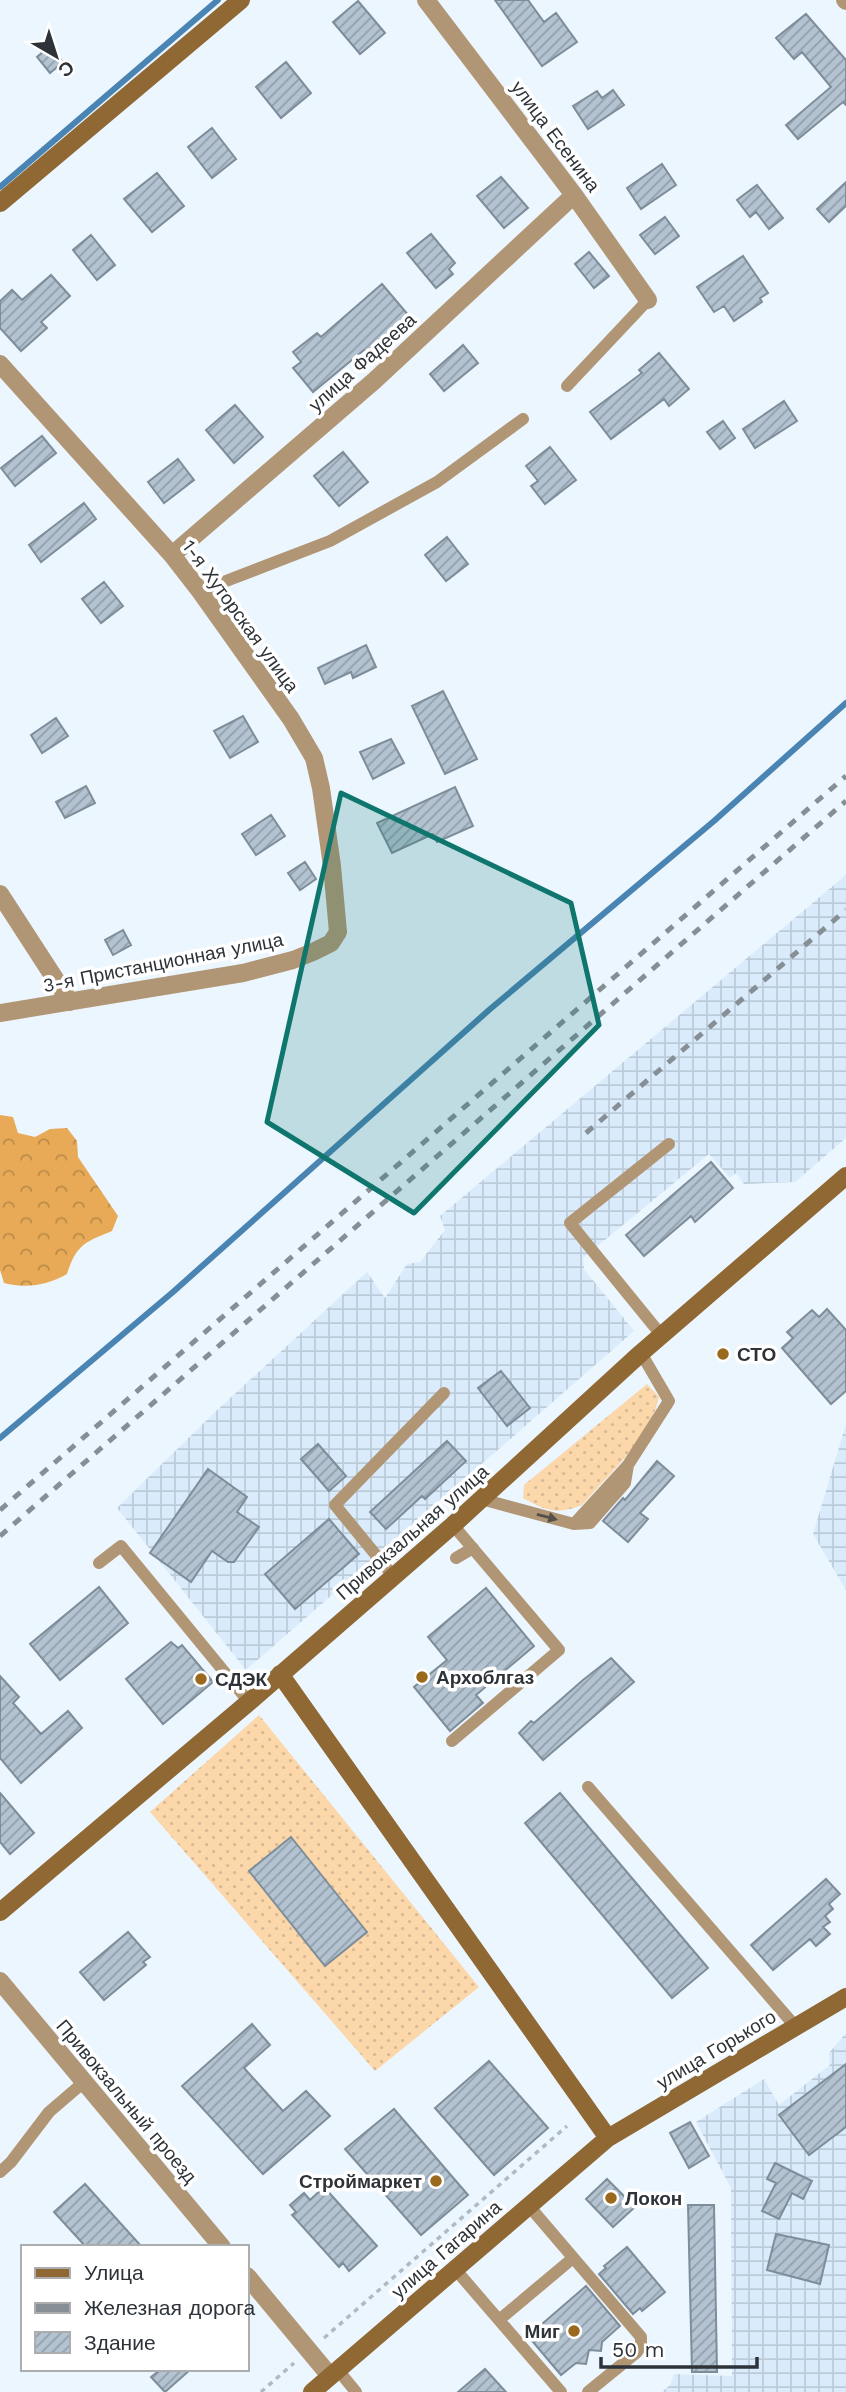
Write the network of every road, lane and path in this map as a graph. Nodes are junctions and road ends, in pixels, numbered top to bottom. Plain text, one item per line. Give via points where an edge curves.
1 (241, 0) edge
2 (426, 0) edge
3 (574, 195) junction
4 (0, 203) edge
5 (648, 300) joint
6 (0, 364) edge
7 (567, 386) dead end
8 (523, 419) dead end
9 (172, 555) junction
10 (200, 591) junction
11 (0, 894) edge
12 (331, 943) joint
13 (70, 1002) junction
14 (0, 1013) edge
15 (669, 1144) dead end
16 (846, 1176) edge
17 (662, 1336) junction
18 (641, 1353) junction
19 (444, 1393) dead end
20 (481, 1499) junction
21 (453, 1525) junction
22 (473, 1548) junction
23 (456, 1558) dead end
24 (99, 1563) dead end
25 (394, 1577) junction
26 (280, 1674) junction
27 (249, 1702) junction
28 (452, 1741) dead end
29 (588, 1787) dead end
30 (0, 1912) edge
31 (0, 1981) edge
32 (846, 1997) edge
33 (796, 2026) junction
34 (84, 2082) junction
35 (567, 2126) dead end
36 (608, 2138) junction
37 (0, 2172) edge
38 (529, 2206) junction
39 (220, 2245) edge
40 (573, 2258) junction
41 (455, 2269) junction
42 (248, 2277) edge
43 (499, 2320) junction
44 (309, 2350) junction
45 (334, 2373) junction
46 (261, 2392) edge
47 (312, 2392) edge
48 (356, 2392) edge
49 (561, 2392) edge
50 (588, 2392) edge

1 - 4 street
2 - 3 street, улица Есенина
3 - 5 street, улица Есенина
3 - 9 street, улица Фадеева via 374,381
5 - 7 lane
6 - 9 street, 1-я Хуторская улица
8 - 10 lane via 437,482 330,541
9 - 10 street, 1-я Хуторская улица
10 - 12 street, 1-я Хуторская улица via 314,758 338,920
11 - 13 street
12 - 13 street, 3-я Пристанционная улица via 293,960 243,973
13 - 14 street, 3-я Пристанционная улица
15 - 17 lane via 570,1223
16 - 17 street, Привокзальная улица
17 - 18 street, Привокзальная улица
18 - 20 street, Привокзальная улица
20 -> 18 lane via 574,1524 628,1465 669,1401
19 - 25 lane via 335,1505
20 - 21 street, Привокзальная улица
21 - 22 lane
21 - 25 street, Привокзальная улица
22 - 23 lane
22 - 28 lane via 559,1650
24 - 27 lane via 121,1546
25 - 26 street, Привокзальная улица
26 - 27 street, Привокзальная улица
26 - 36 street
27 - 30 street, Привокзальная улица
29 - 33 lane
31 - 34 street, Привокзальный проезд
32 - 33 street, улица Горького
33 - 36 street, улица Горького
34 - 37 lane via 50,2112
34 - 39 street, Привокзальный проезд
35 - 44 path
36 - 38 street, улица Гагарина
38 - 40 lane
38 - 41 street, улица Гагарина
40 - 43 lane
40 - 50 lane via 640,2337 637,2352
41 - 43 lane
41 - 45 street, улица Гагарина
42 - 44 street
43 - 49 lane
44 - 45 street
44 - 46 path
45 - 47 street, улица Гагарина
45 - 48 lane

